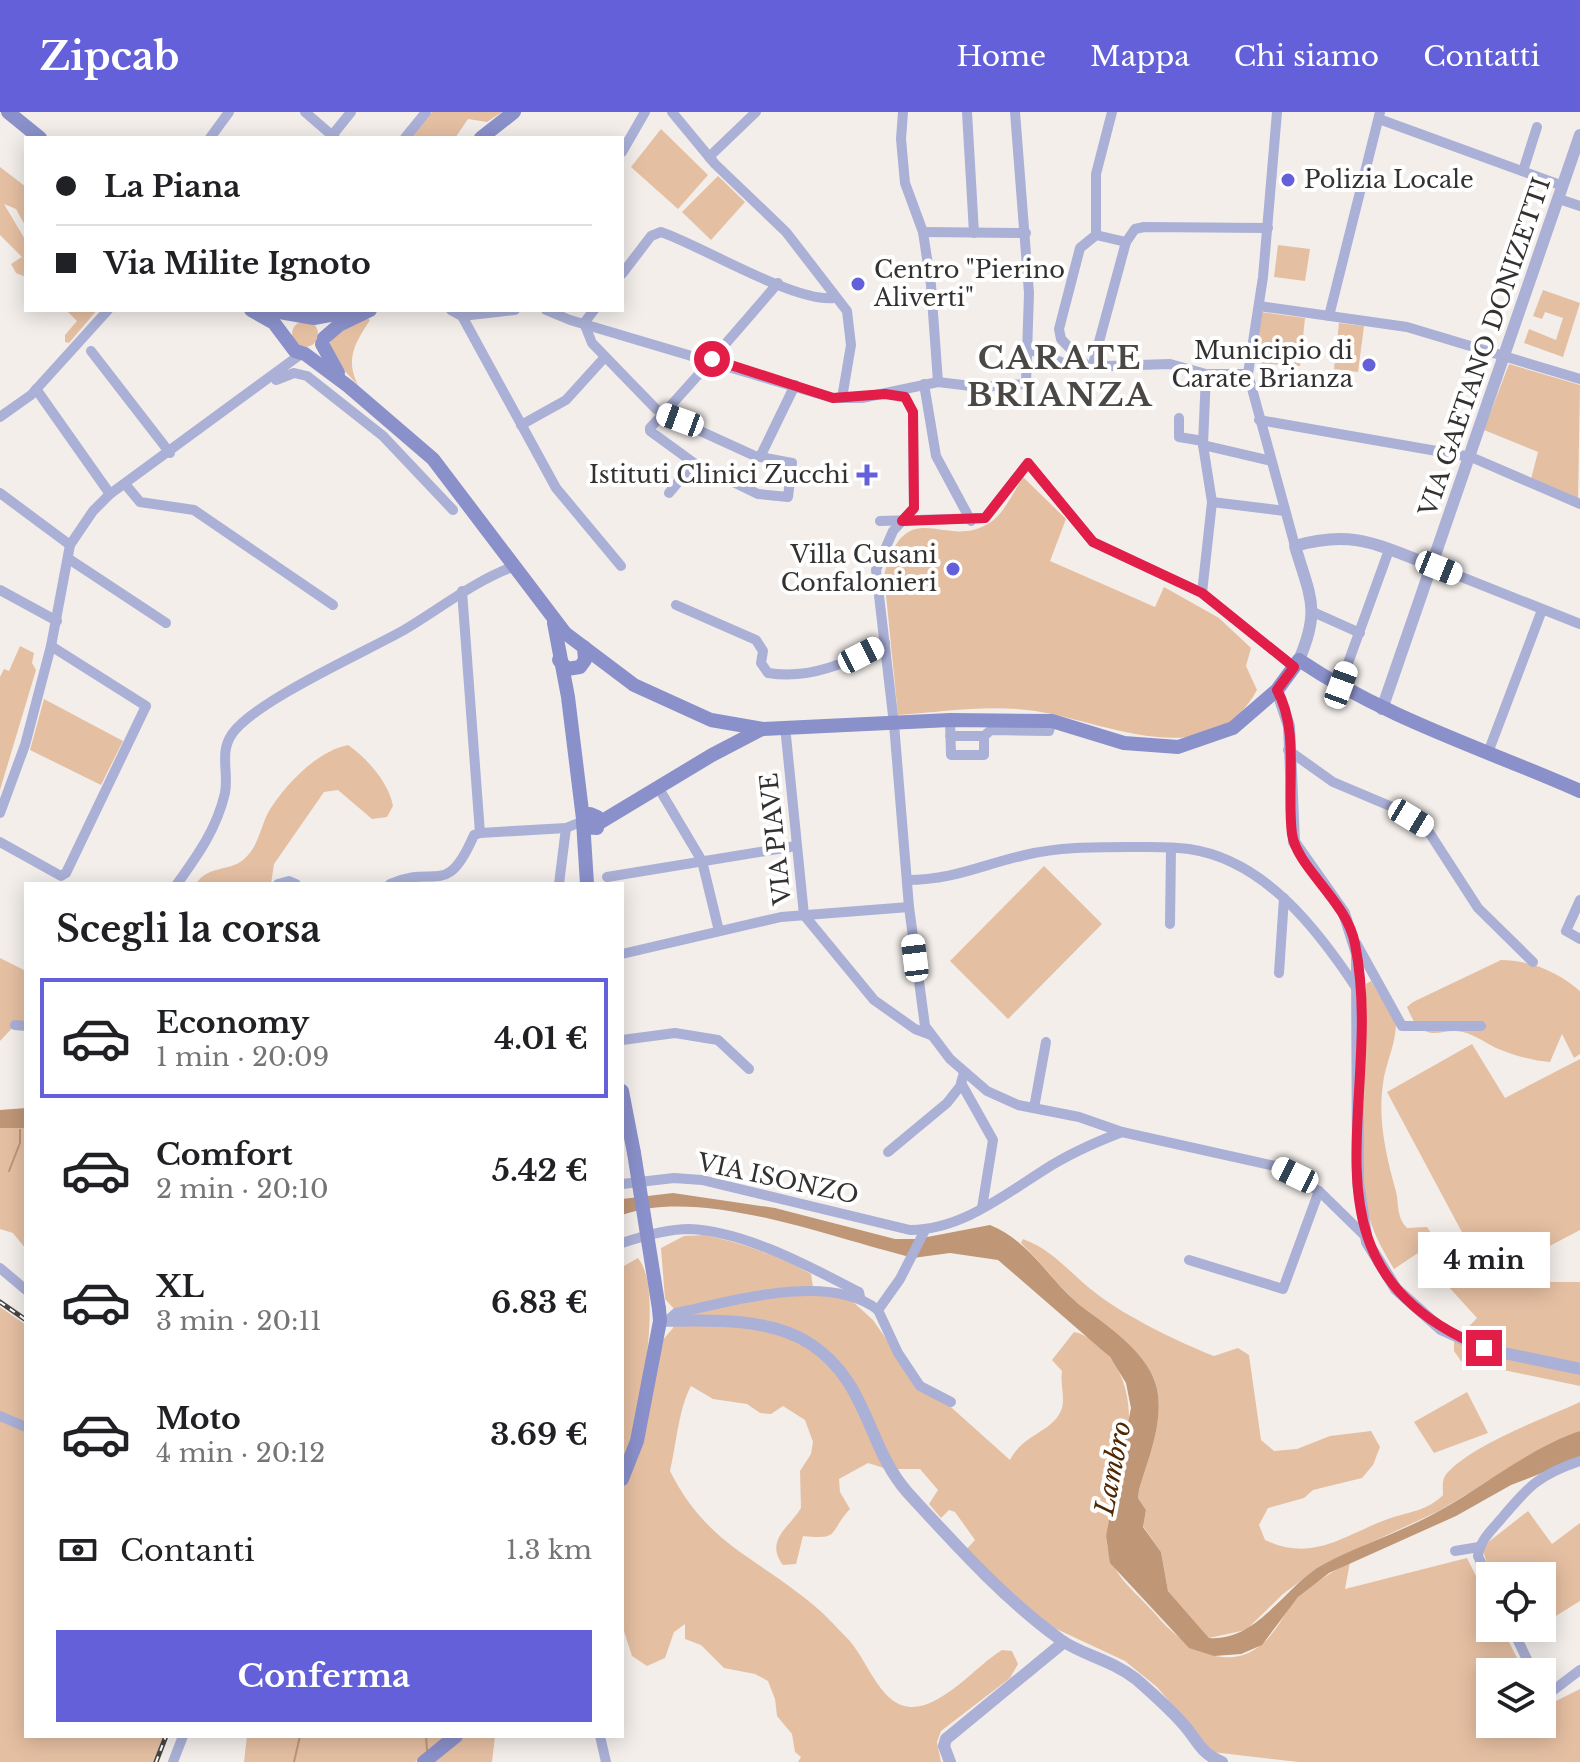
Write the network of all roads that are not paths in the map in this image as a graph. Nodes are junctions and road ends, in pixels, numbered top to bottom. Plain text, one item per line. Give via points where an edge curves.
1 (8, 112) edge
2 (229, 112) edge
3 (305, 112) edge
4 (351, 112) edge
5 (426, 112) edge
6 (515, 112) edge
7 (645, 112) edge
8 (672, 112) edge
9 (756, 112) edge
10 (903, 112) edge
11 (967, 112) edge
12 (1015, 112) edge
13 (1112, 112) edge
14 (1277, 112) edge
15 (1380, 116) edge
16 (1537, 127) dead end
17 (1580, 135) edge
18 (38, 136) edge
19 (211, 136) edge
20 (331, 136) edge
21 (333, 136) edge
22 (407, 136) edge
23 (490, 136) edge
24 (504, 136) edge
25 (624, 149) edge
26 (709, 157) junction
27 (1523, 171) junction
28 (1561, 192) junction
29 (1580, 206) edge
30 (1268, 228) junction
31 (923, 232) junction
32 (974, 233) junction
33 (1026, 233) junction
34 (1096, 235) junction
35 (1126, 242) junction
36 (624, 271) edge
37 (778, 283) junction
38 (834, 298) junction
39 (1259, 306) junction
40 (106, 312) edge
41 (255, 312) edge
42 (277, 312) edge
43 (346, 312) edge
44 (366, 312) edge
45 (455, 312) edge
46 (497, 312) edge
47 (552, 312) edge
48 (592, 312) edge
49 (462, 316) junction
50 (1329, 316) junction
51 (298, 317) junction
52 (314, 318) junction
53 (584, 323) junction
54 (287, 339) junction
55 (323, 341) junction
56 (1029, 349) junction
57 (91, 351) dead end
58 (303, 354) junction
59 (605, 357) junction
60 (1506, 357) junction
61 (712, 359) junction
62 (1089, 364) junction
63 (280, 372) junction
64 (1206, 374) junction
65 (1248, 374) junction
66 (1580, 379) edge
67 (270, 380) junction
68 (938, 382) junction
69 (919, 384) junction
70 (795, 385) junction
71 (348, 386) junction
72 (36, 389) junction
73 (885, 394) junction
74 (905, 397) junction
75 (842, 398) junction
76 (663, 414) junction
77 (0, 417) edge
78 (1179, 418) dead end
79 (1259, 420) junction
80 (521, 425) junction
81 (1203, 443) junction
82 (170, 453) junction
83 (761, 455) junction
84 (1471, 457) junction
85 (1271, 461) junction
86 (694, 463) junction
87 (125, 484) junction
88 (0, 493) edge
89 (669, 493) dead end
90 (110, 494) junction
91 (1212, 502) junction
92 (1580, 504) edge
93 (453, 510) dead end
94 (1285, 511) junction
95 (880, 521) dead end
96 (902, 521) junction
97 (971, 521) junction
98 (70, 545) junction
99 (1295, 546) junction
100 (1389, 550) junction
101 (69, 559) junction
102 (515, 566) junction
103 (621, 566) dead end
104 (1434, 566) junction
105 (0, 590) edge
106 (462, 591) junction
107 (1202, 593) junction
108 (333, 605) dead end
109 (676, 605) dead end
110 (1542, 610) junction
111 (1313, 612) junction
112 (57, 621) junction
113 (554, 622) junction
114 (166, 623) dead end
115 (1580, 624) edge
116 (1360, 633) junction
117 (885, 643) junction
118 (580, 644) junction
119 (51, 646) junction
120 (558, 655) junction
121 (603, 664) junction
122 (1296, 664) junction
123 (582, 665) junction
124 (1339, 688) junction
125 (1277, 690) junction
126 (568, 697) junction
127 (1382, 709) junction
128 (707, 716) junction
129 (950, 720) junction
130 (1052, 721) junction
131 (894, 724) junction
132 (774, 727) junction
133 (988, 733) junction
134 (950, 736) junction
135 (1288, 750) junction
136 (1489, 750) junction
137 (712, 755) junction
138 (658, 787) junction
139 (1580, 791) edge
140 (0, 813) edge
141 (591, 821) junction
142 (566, 828) junction
143 (480, 833) junction
144 (0, 842) edge
145 (796, 846) junction
146 (1171, 848) junction
147 (702, 861) junction
148 (607, 877) dead end
149 (907, 880) junction
150 (178, 882) edge
151 (404, 882) edge
152 (559, 882) edge
153 (587, 882) edge
154 (1284, 898) junction
155 (1580, 900) edge
156 (909, 907) junction
157 (804, 915) junction
158 (1170, 924) dead end
159 (719, 931) junction
160 (1580, 939) edge
161 (1355, 941) junction
162 (624, 954) edge
163 (1533, 962) dead end
164 (1279, 973) dead end
165 (1360, 994) junction
166 (1481, 1026) dead end
167 (931, 1035) junction
168 (624, 1040) edge
169 (1046, 1042) dead end
170 (749, 1069) dead end
171 (963, 1079) junction
172 (624, 1101) edge
173 (1034, 1108) junction
174 (1122, 1132) junction
175 (888, 1152) dead end
176 (624, 1184) edge
177 (1319, 1191) junction
178 (982, 1208) junction
179 (923, 1234) junction
180 (1365, 1236) junction
181 (624, 1242) edge
182 (1189, 1260) dead end
183 (0, 1268) edge
184 (24, 1288) edge
185 (860, 1297) junction
186 (878, 1310) junction
187 (662, 1317) junction
188 (1580, 1369) edge
189 (951, 1402) dead end
190 (0, 1416) edge
191 (24, 1426) edge
192 (1580, 1461) edge
193 (624, 1474) edge
194 (1479, 1547) junction
195 (1455, 1551) dead end
196 (1481, 1562) edge
197 (1064, 1642) junction
198 (1580, 1670) edge
199 (1556, 1688) edge
200 (182, 1738) edge
201 (454, 1738) edge
202 (600, 1738) edge
203 (173, 1762) edge
204 (424, 1762) edge
205 (606, 1762) edge
206 (950, 1762) edge
207 (1222, 1762) edge

1 - 18 main road
2 - 19 street
3 - 20 street
4 - 21 street
5 - 22 street
6 - 23 main road
6 - 24 main road
7 - 25 street
8 - 26 street
9 - 26 street
10 - 31 street via 905,183
11 - 32 street
12 - 33 street
13 - 34 street via 1096,174
14 - 30 street
15 - 27 street
15 - 50 street
16 - 27 street
17 - 28 street, VIA GAETANO DONIZETTI
26 - 38 street via 786,232
27 - 28 street
28 - 29 street
28 - 60 street, VIA GAETANO DONIZETTI
30 - 35 street via 1144,227 1135,229
30 - 39 street
31 - 32 street
31 - 68 street
32 - 33 street
33 - 56 street
34 - 35 street
34 - 62 street via 1080,248 1059,329 1061,339
35 - 62 street
36 - 37 street via 651,236 667,235
37 - 38 street
37 - 61 street
38 - 75 street via 847,311 852,332
39 - 50 street
39 - 65 street
40 - 72 street
41 - 54 main road
42 - 51 main road
43 - 52 main road
44 - 55 main road via 339,325
45 - 49 street
46 - 49 street
47 - 53 street
48 - 53 street
49 - 80 street
50 - 60 street via 1407,327
51 - 52 main road
51 - 54 main road via 290,323
52 - 55 main road via 324,329
53 - 59 street
53 - 61 street
54 - 58 main road
54 - 63 street
55 - 58 main road via 315,352
55 - 71 main road via 327,358
56 - 62 street via 1073,367
56 - 68 street via 1026,384 979,387
57 - 82 street
58 - 63 street
58 - 71 main road
59 - 76 street
59 - 80 street via 566,400
60 - 66 street
60 - 84 street, VIA GAETANO DONIZETTI
61 - 70 street
61 - 76 street
62 - 64 street via 1170,364
63 - 67 street
64 - 65 street
64 - 81 street
65 - 79 street
67 - 82 street
67 - 93 street via 294,373 307,376 383,436
68 - 69 street
69 - 73 street
69 - 74 street
69 - 97 street via 936,456
70 - 75 street
70 - 83 street
71 - 102 main road via 433,459
72 - 77 street
72 - 90 street
73 - 74 street
73 - 75 street
74 - 96 street via 913,412 914,508
76 - 83 street
76 - 86 street via 651,433
78 - 81 street via 1179,437
79 - 84 street
79 - 85 street
80 - 103 street via 556,488
81 - 85 street
81 - 91 street
82 - 87 street
83 - 86 street via 792,463 788,497 758,494
84 - 92 street
84 - 104 street, VIA GAETANO DONIZETTI
85 - 94 street
86 - 89 street
87 - 90 street
87 - 108 street via 140,502 194,510
88 - 98 street
90 - 98 street
91 - 94 street
91 - 107 street
94 - 99 street
95 - 96 street
96 - 97 street
96 - 117 street via 876,570
97 - 107 street via 985,518 995,508 1028,463 1093,542
98 - 101 street
99 - 100 street via 1346,537
99 - 111 street
100 - 104 street
100 - 116 street
101 - 112 street
101 - 114 street
102 - 106 street
102 - 113 main road
104 - 110 street
104 - 127 street, VIA GAETANO DONIZETTI
105 - 112 street
106 - 143 street
106 - 150 street via 234,730 226,745 226,789 216,824
107 - 122 street
109 - 117 street via 756,640 768,673 789,676 838,667
110 - 115 street
110 - 136 street
111 - 116 street
111 - 122 street via 1313,627
112 - 119 street
113 - 118 main road
113 - 120 main road
116 - 124 street
117 - 131 street
118 - 120 main road via 568,642
118 - 121 main road
118 - 123 main road
119 - 140 street via 25,745
119 - 144 street via 146,706 66,873 61,876
120 - 123 main road via 567,669
120 - 126 main road
121 - 123 main road
121 - 128 main road via 634,685
122 - 124 main road
122 - 125 main road
123 - 126 main road
124 - 127 main road
125 - 130 main road via 1233,728 1178,747 1124,743
125 - 135 street via 1287,716
126 - 141 main road via 580,788
127 - 136 main road
128 - 132 main road
128 - 137 main road via 719,739
129 - 130 main road
129 - 131 main road
129 - 134 street
130 - 133 street via 1049,731
131 - 132 main road
131 - 149 street
132 - 137 main road
132 - 145 street, VIA PIAVE
133 - 134 street
133 - 134 street via 984,755 951,755
135 - 161 street via 1294,842 1344,913
135 - 163 street via 1333,782 1425,826 1478,908
136 - 139 main road
137 - 138 main road
138 - 141 main road
138 - 147 street
141 - 142 street
141 - 153 main road
142 - 143 street
142 - 152 street
143 - 151 street via 447,876
145 - 147 street
145 - 157 street, VIA PIAVE
146 - 149 street via 1053,850 933,882
146 - 154 street via 1227,862
146 - 158 street
147 - 148 street
147 - 159 street
149 - 156 street
154 - 164 street
154 - 165 street via 1313,928
155 - 160 street via 1566,931
156 - 157 street
156 - 167 street via 922,1009
157 - 159 street
157 - 167 street, VIA PIAVE via 874,1000
159 - 162 street
161 - 165 street
161 - 166 street via 1402,1026
165 - 180 street via 1358,1182
167 - 171 street
168 - 170 street via 675,1033 718,1040
169 - 173 street
171 - 173 street via 1003,1100
171 - 175 street via 947,1103
171 - 178 street via 993,1140
172 - 187 main road, bridge
173 - 174 street
174 - 177 street via 1249,1157 1285,1170
174 - 178 street via 1067,1156
176 - 179 street, VIA ISONZO via 702,1180
177 - 180 street
177 - 182 street via 1283,1289
178 - 179 street
179 - 186 street
180 - 188 street via 1396,1289 1441,1329 1485,1349
181 - 185 street via 674,1230 704,1231 758,1245 859,1292
183 - 184 street
185 - 186 street
185 - 187 street via 805,1290
186 - 189 street via 920,1386
187 - 193 main road via 637,1441
187 - 197 street via 774,1329 818,1350 863,1404 898,1481 1000,1590
190 - 191 street
192 - 194 street via 1530,1485
194 - 195 street
194 - 196 street
197 - 206 street via 946,1739
197 - 207 street via 1134,1679 1184,1725 1205,1756
198 - 199 street
200 - 203 street
201 - 204 main road
202 - 205 street

